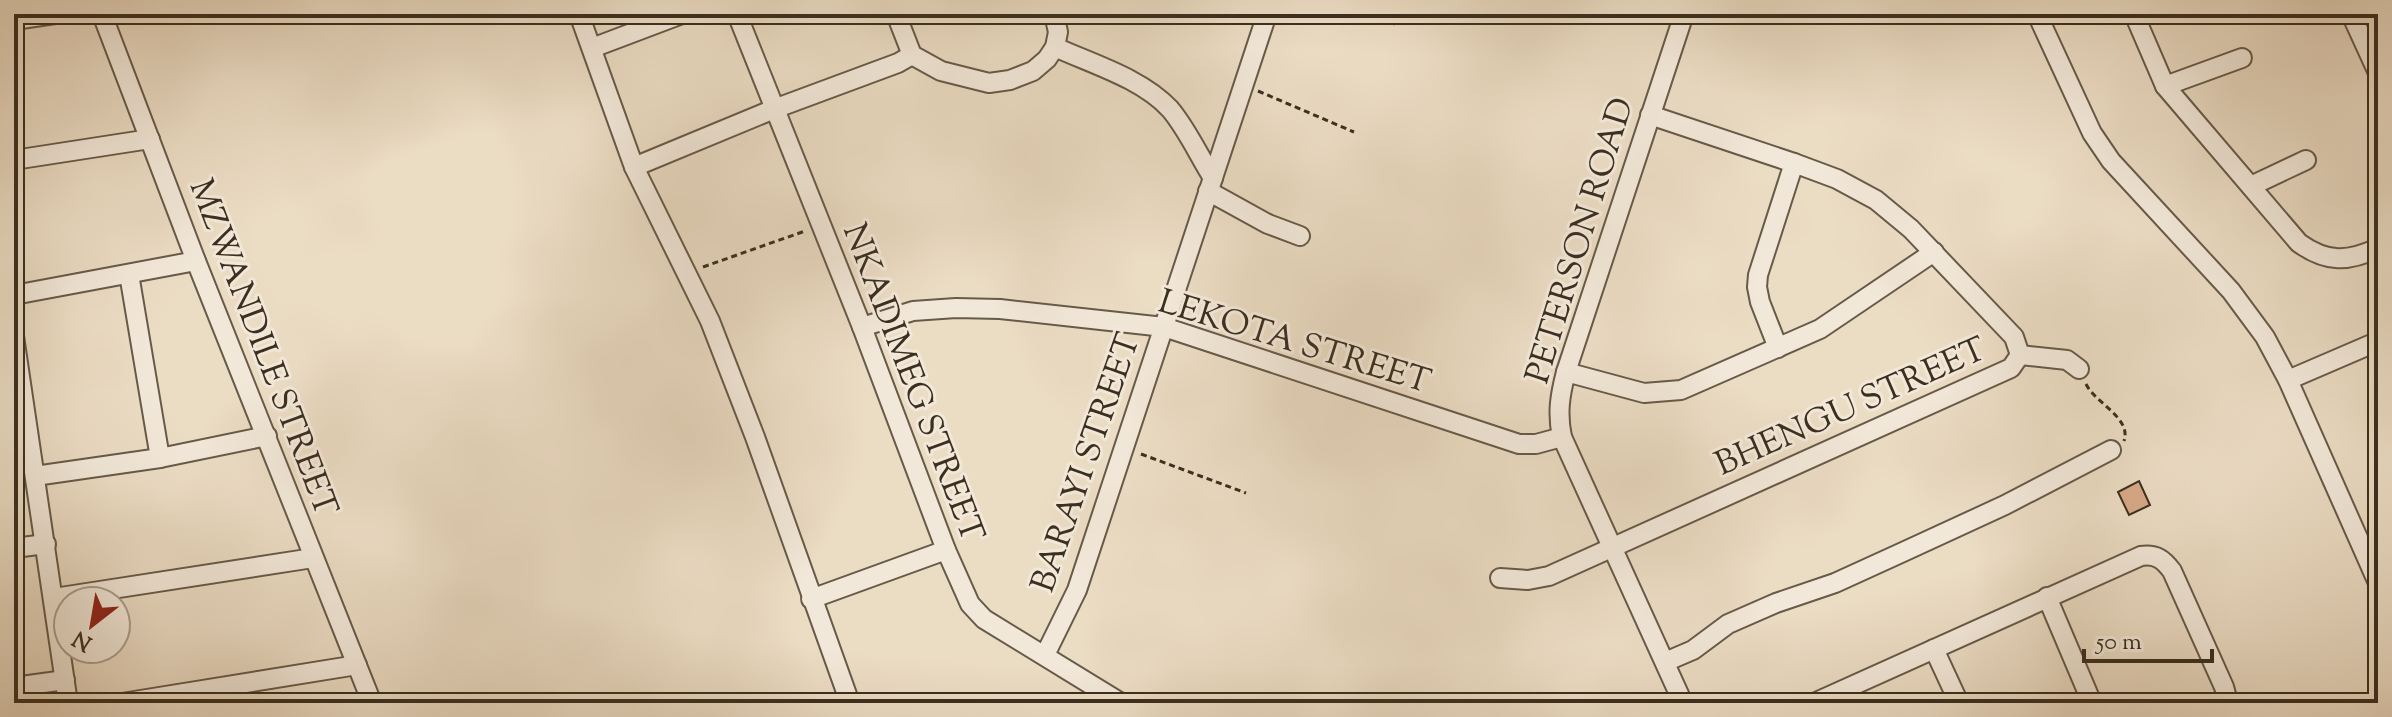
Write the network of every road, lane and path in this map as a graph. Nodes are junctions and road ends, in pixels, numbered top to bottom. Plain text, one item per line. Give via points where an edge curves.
1 (55, 14) edge
2 (102, 14) edge
3 (579, 14) edge
4 (682, 14) edge
5 (737, 14) edge
6 (896, 14) edge
7 (1054, 14) edge
8 (1267, 14) edge
9 (1372, 14) edge
10 (1684, 14) edge
11 (2037, 14) edge
12 (2134, 14) edge
13 (2351, 14) edge
14 (14, 20) edge
15 (1395, 24) dead end
16 (1055, 47) junction
17 (592, 48) junction
18 (912, 55) junction
19 (2242, 58) dead end
20 (2378, 73) edge
21 (1243, 85) junction
22 (2165, 86) junction
23 (774, 109) junction
24 (1650, 115) junction
25 (1354, 132) dead end
26 (150, 139) junction
27 (14, 160) edge
28 (2306, 160) dead end
29 (1794, 163) junction
30 (634, 167) junction
31 (1210, 184) junction
32 (2251, 186) junction
33 (820, 226) junction
34 (1300, 236) dead end
35 (2378, 248) edge
36 (1934, 252) junction
37 (196, 261) junction
38 (129, 274) junction
39 (685, 274) junction
40 (14, 295) edge
41 (862, 327) junction
42 (1164, 327) junction
43 (14, 336) edge
44 (2377, 342) edge
45 (1778, 348) junction
46 (2020, 355) junction
47 (2079, 369) joint
48 (1566, 372) junction
49 (2288, 380) junction
50 (21, 436) edge
51 (267, 436) junction
52 (1562, 437) junction
53 (1125, 448) junction
54 (2111, 450) joint
55 (160, 458) junction
56 (35, 476) junction
57 (1246, 493) dead end
58 (46, 544) junction
59 (14, 548) edge
60 (1615, 548) junction
61 (946, 550) junction
62 (313, 558) junction
63 (1500, 578) dead end
64 (2378, 583) edge
65 (52, 585) edge
66 (132, 586) edge
67 (2047, 597) junction
68 (811, 599) junction
69 (1934, 649) junction
70 (1045, 655) junction
71 (1665, 662) junction
72 (63, 665) edge
73 (357, 665) junction
74 (65, 680) junction
75 (14, 687) edge
76 (1820, 702) edge
77 (68, 703) edge
78 (122, 703) edge
79 (372, 703) edge
80 (850, 703) edge
81 (1121, 703) edge
82 (1683, 703) edge
83 (1959, 703) edge
84 (2092, 703) edge
85 (2225, 703) edge

1 - 14 street
2 - 26 street, MZWANDILE STREET
3 - 17 street
4 - 17 street
5 - 23 street, NKADIMEG STREET
6 - 18 street
7 - 16 street
8 - 21 street, BARAYI STREET
9 - 15 path
10 - 24 street, PETERSON ROAD
11 - 49 street via 2092,133 2111,161 2248,311
12 - 22 street
13 - 20 street
16 - 18 street via 1033,71 989,83 941,71
16 - 31 street via 1159,100 1179,122
17 - 30 street
18 - 23 street
19 - 22 street
21 - 25 path
21 - 31 street, BARAYI STREET
22 - 32 street
23 - 30 street
23 - 33 street, NKADIMEG STREET
24 - 29 street, BHENGU STREET
24 - 48 street, PETERSON ROAD
26 - 27 street
26 - 37 street, MZWANDILE STREET
28 - 32 street
29 - 36 street, BHENGU STREET via 1876,200
29 - 45 street via 1758,275 1757,287
30 - 39 street
31 - 34 street via 1268,224
31 - 42 street, BARAYI STREET
32 - 35 street via 2299,243 2321,257 2344,260
33 - 39 path
33 - 41 street, NKADIMEG STREET
36 - 45 street via 1839,318
36 - 46 street, BHENGU STREET via 2014,337
37 - 38 street
37 - 51 street, MZWANDILE STREET
38 - 40 street
38 - 55 street
39 - 68 street via 710,321 755,437
41 - 42 street, LEKOTA STREET via 913,311 956,308
41 - 61 street, NKADIMEG STREET
42 - 52 street, LEKOTA STREET via 1519,444
42 - 53 street, BARAYI STREET
43 - 50 street
44 - 49 street
45 - 48 street via 1664,394
46 - 47 street via 2067,360
46 - 60 street, BHENGU STREET via 2011,368
47 - 54 path via 2095,398 2123,423 2123,443
48 - 52 street, PETERSON ROAD via 1559,401
49 - 64 street
50 - 56 street
51 - 55 street
51 - 62 street, MZWANDILE STREET
52 - 60 street, PETERSON ROAD
53 - 57 path
53 - 70 street, BARAYI STREET via 1077,590
54 - 71 street via 1835,583 1728,624 1693,650
55 - 56 street
56 - 58 street
58 - 59 street
58 - 65 street
60 - 63 street, BHENGU STREET via 1539,580
60 - 71 street, PETERSON ROAD
61 - 68 street
61 - 70 street, NKADIMEG STREET via 976,612
62 - 66 street
62 - 73 street, MZWANDILE STREET
67 - 69 street
67 - 84 street
67 - 85 street via 2141,556 2159,557 2172,571 2224,687
68 - 80 street
69 - 76 street
69 - 83 street
70 - 81 street, NKADIMEG STREET
71 - 82 street, PETERSON ROAD
72 - 74 street
73 - 78 street
73 - 79 street, MZWANDILE STREET
74 - 75 street
74 - 77 street

